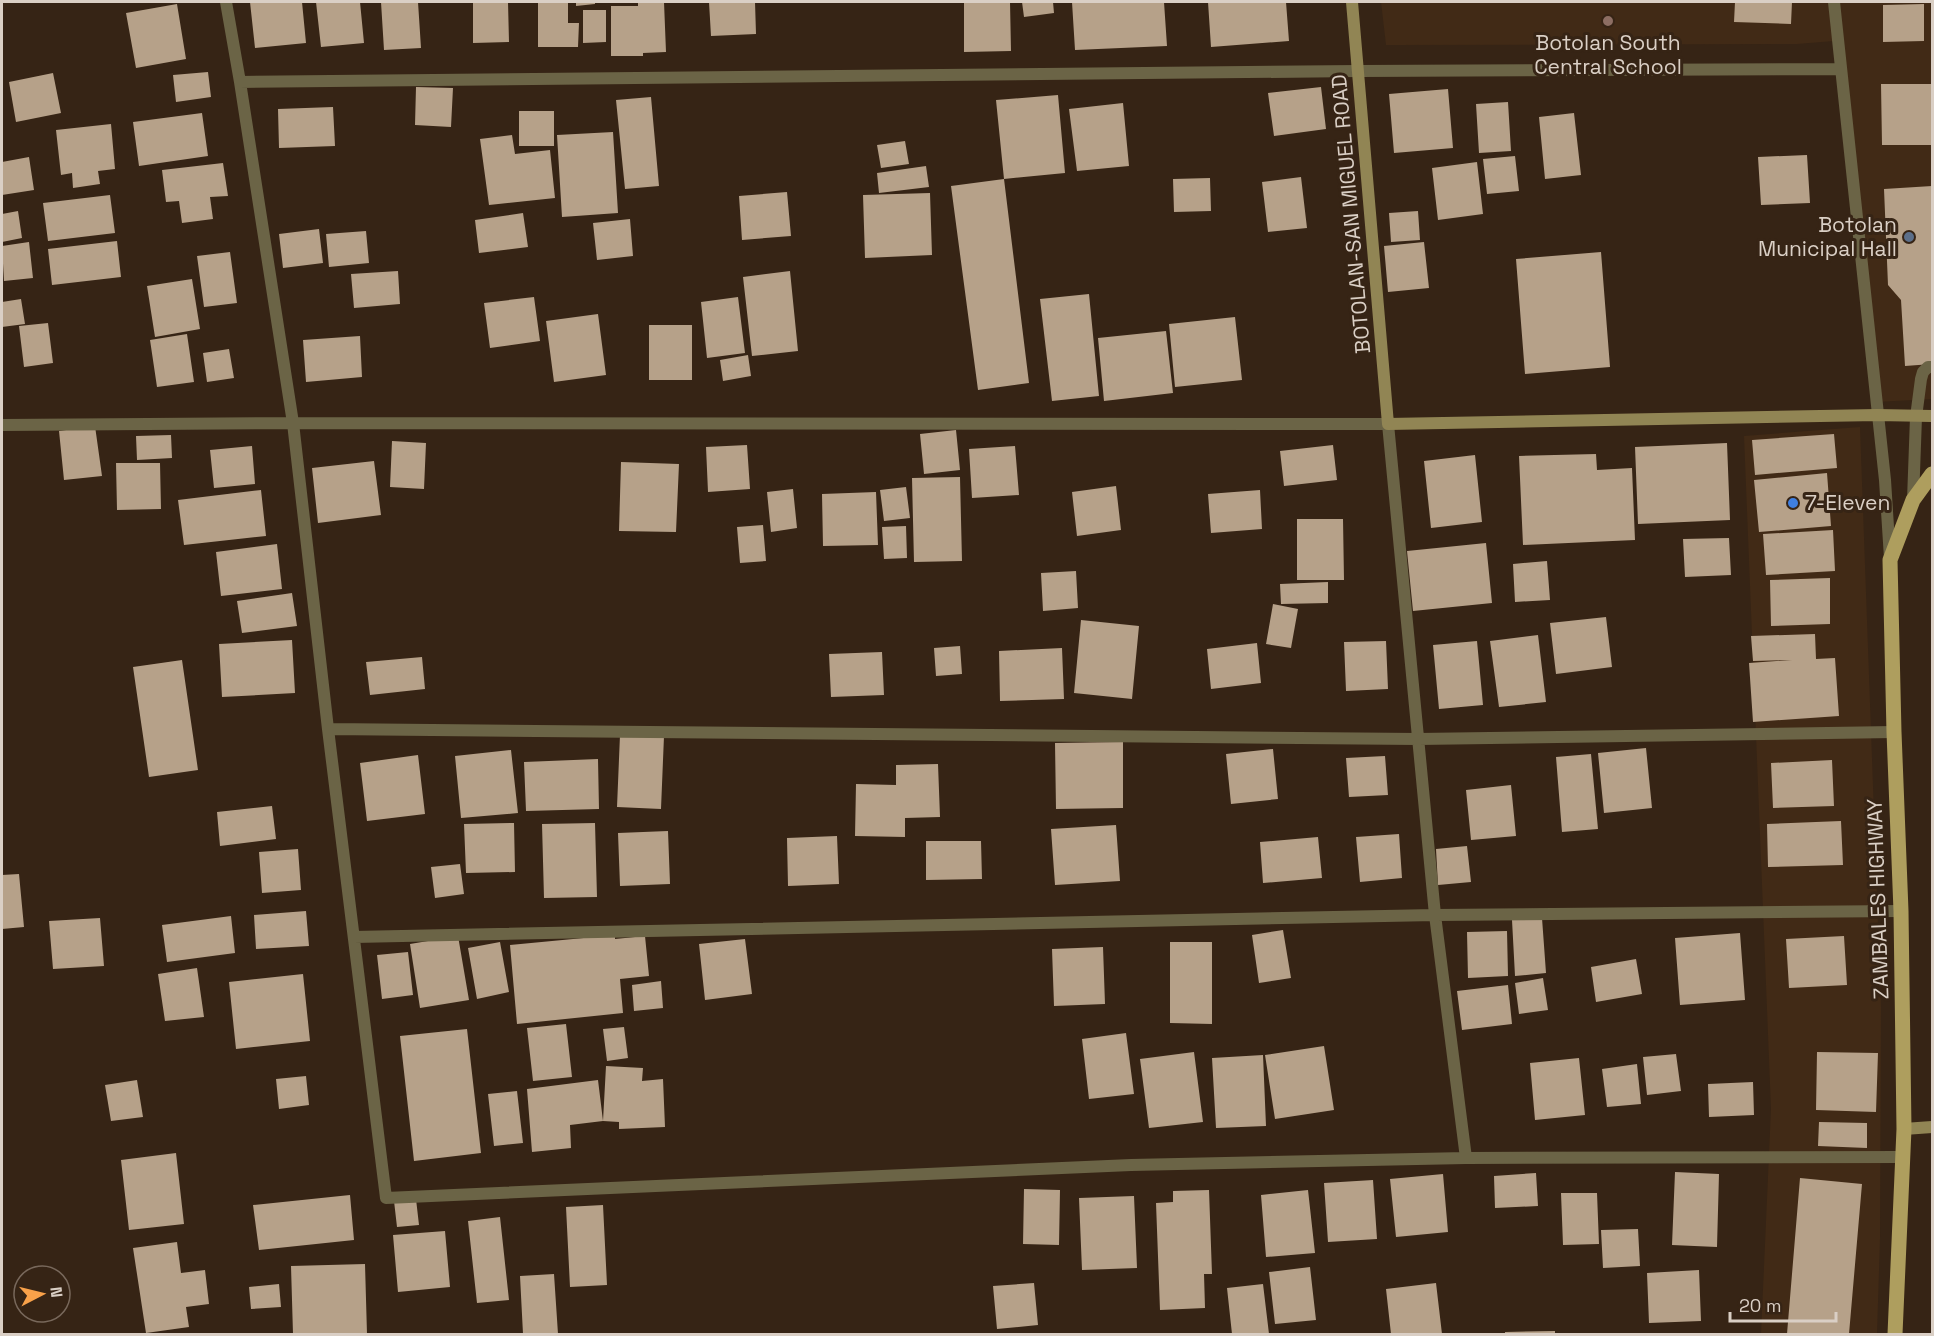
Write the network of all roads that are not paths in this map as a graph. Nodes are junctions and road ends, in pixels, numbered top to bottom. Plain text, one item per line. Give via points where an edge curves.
1 (226, 2) edge
2 (1352, 2) edge
3 (1834, 2) edge
4 (1840, 69) junction
5 (1359, 71) junction
6 (240, 82) junction
7 (1932, 367) edge
8 (1877, 415) junction
9 (1932, 416) edge
10 (1916, 417) junction
11 (293, 423) junction
12 (1388, 424) junction
13 (2, 425) edge
14 (1932, 474) edge
15 (1913, 500) junction
16 (1890, 560) junction
17 (328, 729) junction
18 (1894, 732) junction
19 (1418, 739) junction
20 (1901, 910) junction
21 (1435, 915) junction
22 (354, 937) junction
23 (1932, 1127) edge
24 (1904, 1129) junction
25 (1902, 1157) junction
26 (1466, 1158) junction
27 (1895, 1335) edge

1 - 6 street
2 - 5 main road, BOTOLAN-SAN MIGUEL ROAD
3 - 4 street
4 - 5 street
4 - 8 street
5 - 6 street
5 - 12 main road, BOTOLAN-SAN MIGUEL ROAD
6 - 11 street
7 - 10 street via 1923,372
8 - 10 main road
8 - 12 main road
8 - 16 street
9 - 10 main road
10 - 15 street
11 - 12 street
11 - 13 street
11 - 17 street
12 - 19 street
14 - 15 main road, ZAMBALES HIGHWAY
15 - 16 main road, ZAMBALES HIGHWAY
16 - 18 main road, ZAMBALES HIGHWAY
17 - 19 street
17 - 22 street
18 - 19 street
18 - 20 main road, ZAMBALES HIGHWAY
19 - 21 street
20 - 21 street
20 - 24 main road, ZAMBALES HIGHWAY
21 - 22 street
21 - 26 street
22 - 26 street via 386,1198 1131,1165
23 - 24 main road
24 - 25 main road, ZAMBALES HIGHWAY
25 - 26 street
25 - 27 main road, ZAMBALES HIGHWAY

